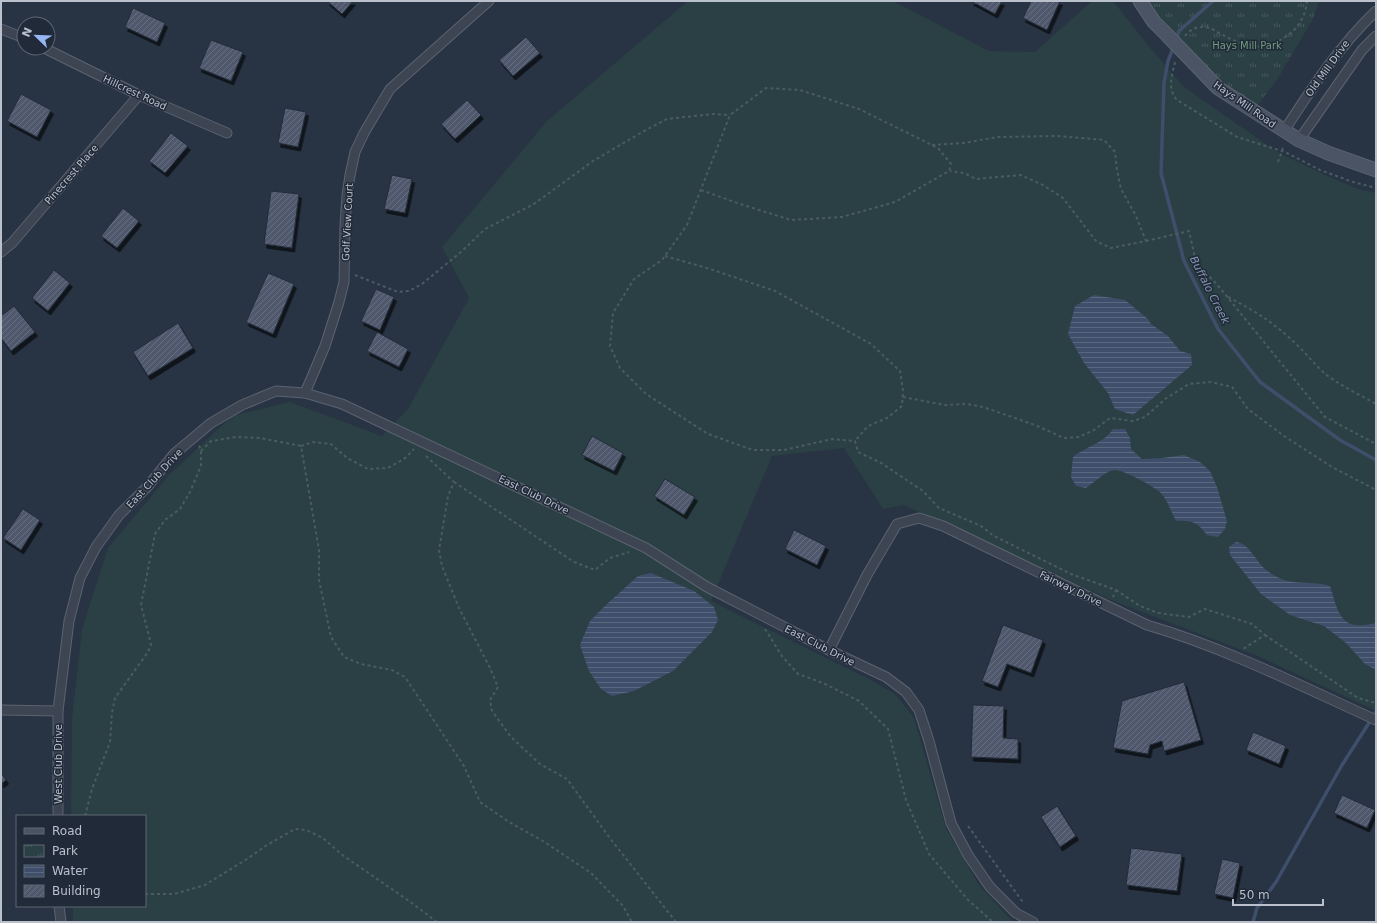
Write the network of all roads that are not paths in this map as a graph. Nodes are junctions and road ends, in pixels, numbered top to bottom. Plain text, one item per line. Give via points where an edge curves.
1 (489, 1) edge
2 (1140, 1) edge
3 (1376, 11) edge
4 (1, 29) edge
5 (16, 35) edge
6 (1376, 36) edge
7 (56, 54) edge
8 (139, 95) junction
9 (227, 133) dead end
10 (1291, 135) junction
11 (1376, 170) edge
12 (1, 252) edge
13 (305, 393) junction
14 (829, 650) junction
15 (1, 710) edge
16 (58, 711) junction
17 (1376, 720) edge
18 (58, 815) edge
19 (59, 907) edge
20 (61, 922) edge
21 (1032, 922) edge

1 - 13 street, Golf View Court via 390,90 355,152 345,226 344,282 325,346
2 - 10 street, Hays Mill Road, bridge via 1154,22 1218,88
3 - 10 street, Old Mill Drive via 1331,61
4 - 5 street
6 - 10 street, Old Mill Drive
7 - 8 street, Hillcrest Road
8 - 9 street, Hillcrest Road
8 - 12 street, Pinecrest Place
10 - 11 street, Hays Mill Road via 1328,153
13 - 14 street, East Club Drive via 342,404 419,444 646,548 707,587
13 - 16 street, East Club Drive via 276,390 242,405 211,423 174,454 148,486 119,515 96,547 80,578 69,621
14 - 17 street, Fairway Drive via 867,575 897,524 919,518 943,526 1147,624 1232,655
14 - 21 street, East Club Drive via 886,677 906,692 919,710 951,823 968,855 990,887 1016,913
15 - 16 street
16 - 18 street, West Club Drive
19 - 20 street

